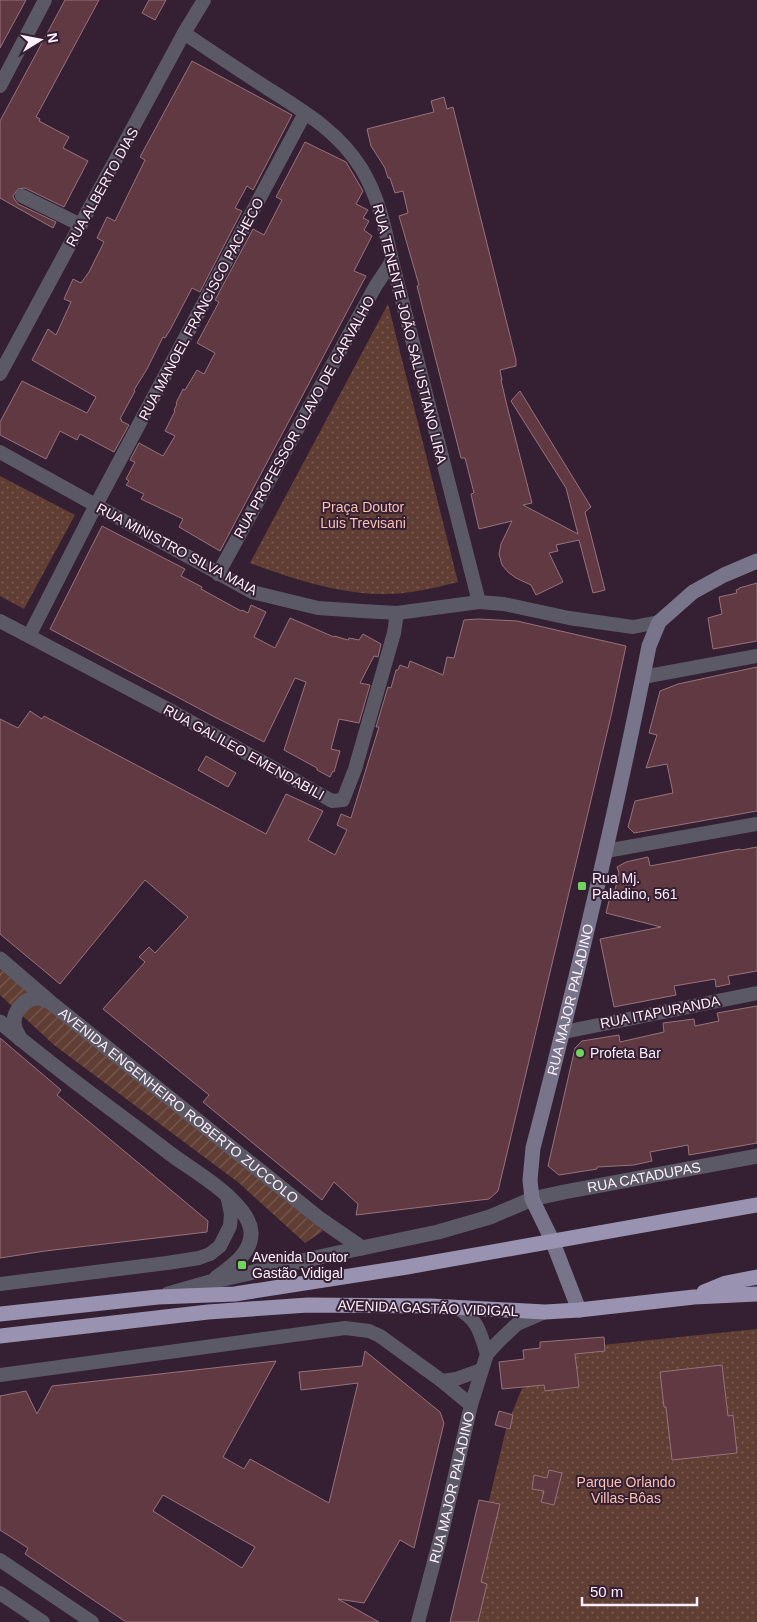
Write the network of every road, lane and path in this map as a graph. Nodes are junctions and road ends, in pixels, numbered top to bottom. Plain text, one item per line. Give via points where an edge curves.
1 (45, 0) edge
2 (204, 0) edge
3 (184, 33) junction
4 (0, 86) edge
5 (305, 113) junction
6 (22, 196) dead end
7 (81, 225) junction
8 (392, 261) junction
9 (0, 374) edge
10 (0, 452) edge
11 (96, 505) junction
12 (757, 561) edge
13 (218, 574) junction
14 (479, 602) junction
15 (396, 612) junction
16 (0, 621) edge
17 (658, 622) junction
18 (633, 627) junction
19 (29, 636) junction
20 (649, 646) junction
21 (757, 656) edge
22 (643, 677) junction
23 (757, 824) edge
24 (606, 851) junction
25 (0, 959) edge
26 (757, 993) edge
27 (50, 1002) junction
28 (0, 1022) edge
29 (564, 1032) junction
30 (21, 1040) junction
31 (757, 1156) edge
32 (227, 1195) junction
33 (532, 1199) junction
34 (757, 1205) edge
35 (552, 1240) junction
36 (362, 1248) junction
37 (757, 1277) edge
38 (210, 1282) junction
39 (0, 1284) edge
40 (757, 1294) edge
41 (694, 1297) junction
42 (152, 1298) junction
43 (456, 1308) junction
44 (579, 1310) junction
45 (544, 1312) junction
46 (0, 1314) edge
47 (0, 1336) edge
48 (487, 1354) junction
49 (481, 1370) junction
50 (0, 1375) edge
51 (442, 1381) junction
52 (471, 1404) junction
53 (0, 1560) edge
54 (0, 1593) edge
55 (44, 1622) edge
56 (92, 1622) edge
57 (418, 1622) edge

1 - 4 street
2 - 3 street, RUA ALBERTO DIAS
3 - 5 street, RUA TENENTE JOÃO SALUSTIANO LIRA
3 - 7 street, RUA ALBERTO DIAS
5 - 8 street, RUA TENENTE JOÃO SALUSTIANO LIRA via 334,134 361,168 383,220
5 - 11 street, RUA MANOEL FRANCISCO PACHECO
6 - 7 street
7 - 9 street, RUA ALBERTO DIAS
8 - 13 street, RUA PROFESSOR OLAVO DE CARVALHO
8 - 14 street, RUA TENENTE JOÃO SALUSTIANO LIRA
10 - 11 street, RUA MINISTRO SILVA MAIA
11 - 13 street, RUA MINISTRO SILVA MAIA
11 - 19 street, RUA MANOEL FRANCISCO PACHECO
12 - 17 main road, RUA MAJOR PALADINO via 693,592
13 - 15 street, RUA MINISTRO SILVA MAIA via 252,592 318,608
14 - 15 street, RUA MINISTRO SILVA MAIA
14 - 18 street, RUA MINISTRO SILVA MAIA
15 - 19 street, RUA GALILEO EMENDABILI via 394,633 354,769 343,800 338,802
16 - 19 street, RUA GALILEO EMENDABILI
17 - 18 street, RUA MINISTRO SILVA MAIA
17 - 20 main road, RUA MAJOR PALADINO
18 - 20 street
20 - 22 main road, RUA MAJOR PALADINO
21 - 22 street
22 - 24 main road, RUA MAJOR PALADINO
23 - 24 street
24 - 29 main road, RUA MAJOR PALADINO
25 - 27 street, AVENIDA ENGENHEIRO ROBERTO ZUCCOLO
26 - 29 street, RUA ITAPURANDA
27 - 30 street via 40,998 28,1000 19,1007 14,1017
27 - 36 street, AVENIDA ENGENHEIRO ROBERTO ZUCCOLO via 320,1219
28 - 30 street
29 - 33 main road, RUA MAJOR PALADINO via 533,1148
30 - 32 street
31 - 33 street, RUA CATADUPAS
32 - 38 street via 248,1221 250,1242 235,1264
32 - 39 street via 230,1226 220,1246 210,1254 167,1263
33 - 35 main road, RUA MAJOR PALADINO
33 - 36 street via 490,1218
34 - 35 highway
35 - 42 highway, AVENIDA GASTÃO VIDIGAL via 235,1294
35 - 44 main road, RUA MAJOR PALADINO
36 - 38 street
37 - 41 highway via 726,1284
38 - 42 street
40 - 41 highway
41 - 44 highway, AVENIDA GASTÃO VIDIGAL
42 - 46 highway, AVENIDA GASTÃO VIDIGAL
43 - 45 highway, AVENIDA GASTÃO VIDIGAL
43 - 47 highway, AVENIDA GASTÃO VIDIGAL via 308,1305 208,1312
43 - 48 street via 476,1322
44 - 45 highway, AVENIDA GASTÃO VIDIGAL
45 - 48 street, RUA MAJOR PALADINO via 517,1324
48 - 49 street, RUA MAJOR PALADINO
49 - 51 street
49 - 52 street, RUA MAJOR PALADINO
50 - 51 street, AVENIDA GASTÃO VIDIGAL via 345,1328 380,1336
51 - 52 street, AVENIDA GASTÃO VIDIGAL
52 - 57 street, RUA MAJOR PALADINO
53 - 56 street
54 - 55 street

